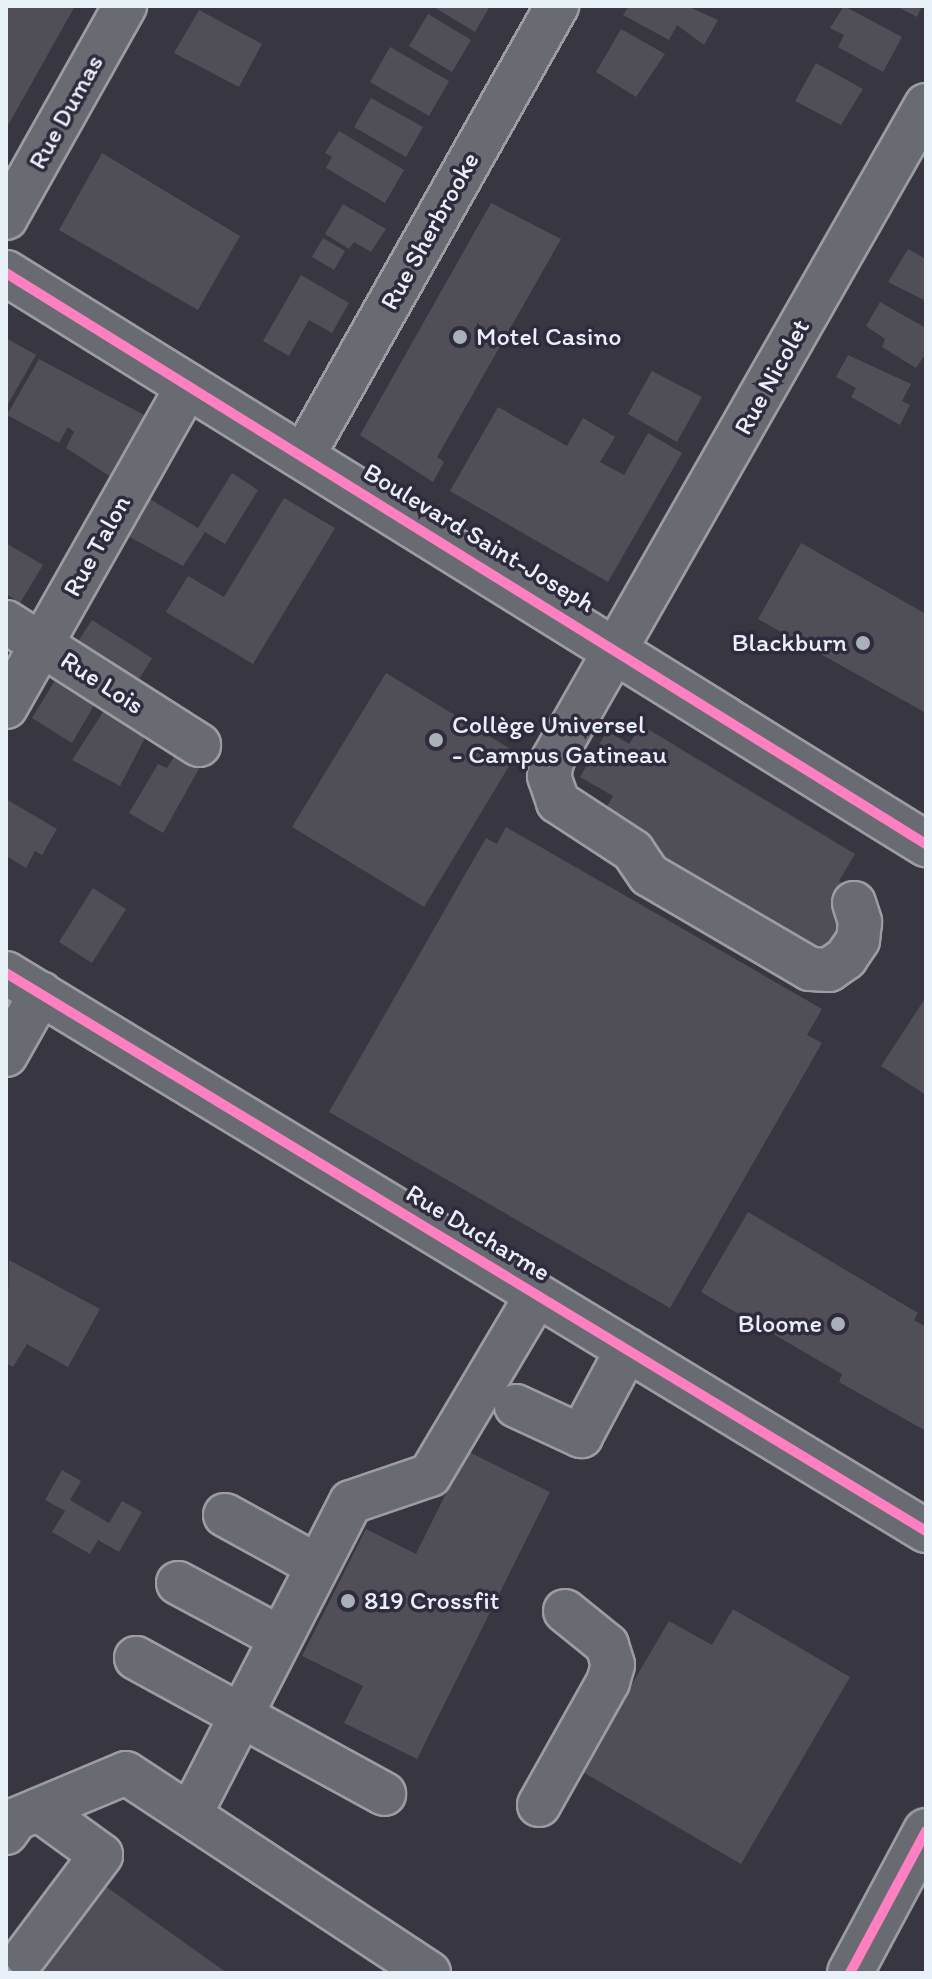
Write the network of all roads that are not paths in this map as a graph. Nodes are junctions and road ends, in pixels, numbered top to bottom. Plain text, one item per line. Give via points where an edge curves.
1 (125, 6) edge
2 (557, 6) edge
3 (926, 105) edge
4 (6, 218) edge
5 (6, 273) edge
6 (188, 385) junction
7 (303, 456) junction
8 (6, 622) edge
9 (41, 644) junction
10 (619, 649) junction
11 (6, 707) edge
12 (199, 745) dead end
13 (926, 844) edge
14 (854, 903) dead end
15 (24, 983) edge
16 (6, 1055) edge
17 (537, 1295) junction
18 (627, 1350) junction
19 (516, 1406) dead end
20 (225, 1515) dead end
21 (926, 1531) edge
22 (316, 1565) junction
23 (178, 1583) dead end
24 (565, 1611) dead end
25 (279, 1637) junction
26 (136, 1658) dead end
27 (240, 1715) junction
28 (384, 1794) dead end
29 (539, 1805) dead end
30 (190, 1815) junction
31 (22, 1821) edge
32 (926, 1831) edge
33 (26, 1955) dead end
34 (429, 1973) edge
35 (850, 1973) edge

1 - 4 street, Rue Dumas
2 - 7 street, Rue Sherbrooke
3 - 10 street, Rue Nicolet
5 - 6 main road, Boulevard Saint-Joseph
6 - 7 main road, Boulevard Saint-Joseph
6 - 9 street, Rue Talon
7 - 10 main road, Boulevard Saint-Joseph
8 - 9 street, Rue Lois
9 - 11 street, Rue Talon
9 - 12 street, Rue Lois
10 - 13 main road, Boulevard Saint-Joseph
10 - 14 street, Rue Nicolet via 553,759 549,776 558,802 633,851 649,875 810,969 829,970 846,958 859,931
15 - 16 street
15 - 17 street, Rue Ducharme
17 - 18 street, Rue Ducharme
17 - 22 street via 430,1475 351,1502
18 - 19 street via 581,1436
18 - 21 street, Rue Ducharme
20 - 22 street
22 - 25 street
23 - 25 street
24 - 29 street via 607,1645 613,1665
25 - 27 street
26 - 27 street
27 - 28 street
27 - 30 street
30 - 31 street via 126,1773
30 - 34 street
31 - 33 street via 101,1855
32 - 35 main road

